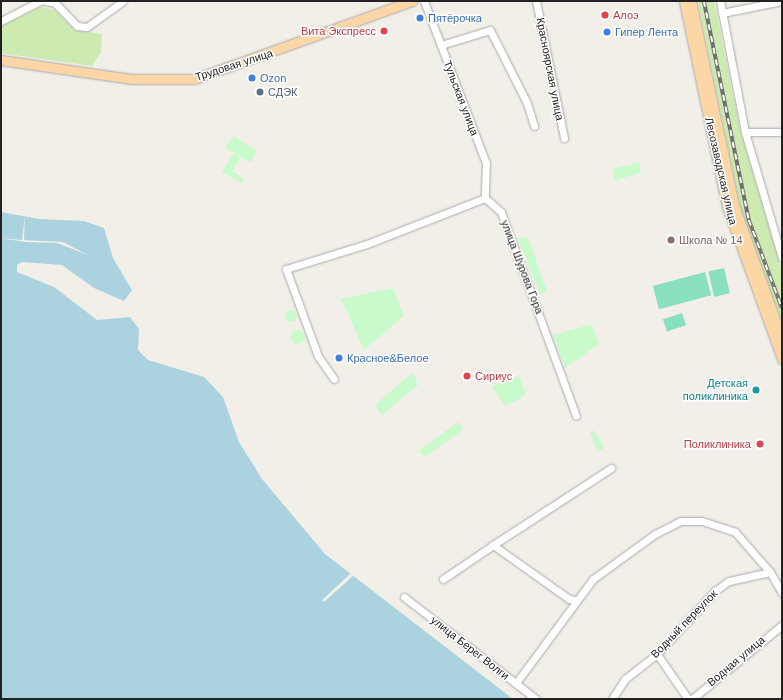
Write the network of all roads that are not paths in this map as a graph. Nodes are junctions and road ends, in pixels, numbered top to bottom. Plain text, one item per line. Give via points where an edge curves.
1 (40, 1) edge
2 (46, 1) edge
3 (123, 1) edge
4 (412, 1) edge
5 (424, 1) edge
6 (536, 1) edge
7 (684, 1) edge
8 (691, 1) edge
9 (720, 1) edge
10 (782, 1) edge
11 (722, 13) junction
12 (1, 21) edge
13 (441, 45) junction
14 (1, 60) edge
15 (534, 126) dead end
16 (745, 132) junction
17 (782, 132) edge
18 (564, 138) dead end
19 (485, 198) junction
20 (782, 258) edge
21 (782, 338) edge
22 (782, 359) edge
23 (334, 379) dead end
24 (576, 416) dead end
25 (611, 468) dead end
26 (493, 545) junction
27 (770, 572) junction
28 (443, 579) dead end
29 (782, 593) edge
30 (404, 597) dead end
31 (576, 600) junction
32 (782, 625) edge
33 (657, 654) junction
34 (516, 683) junction
35 (536, 699) edge
36 (612, 699) edge
37 (688, 699) edge
38 (692, 699) edge

1 - 12 street
2 - 3 street via 55,3 77,26 87,27
4 - 14 main road, Трудовая улица via 194,80 131,79
5 - 13 street, Тульская улица
6 - 18 street, Красноярская улица
7 - 22 main road, Лесозаводская улица via 727,207
8 - 21 main road, Лесозаводская улица via 734,205
9 - 11 street
10 - 11 street
11 - 16 street
13 - 15 street via 490,30 527,103
13 - 19 street, Тульская улица via 486,163
16 - 17 street
16 - 20 street
19 - 23 street via 367,244 286,269 318,356
19 - 24 street, улица Шурова Гора via 501,212
25 - 26 street
26 - 28 street
26 - 31 street via 570,600
27 - 29 street
27 - 31 street via 735,532 702,521 680,521 655,534 593,579
27 - 33 street, Водный переулок via 729,581 715,591
30 - 34 street, улица Берег Волги
31 - 34 street
32 - 38 street, Водная улица
33 - 36 street, Водный переулок via 625,679
33 - 37 street
34 - 35 street, улица Берег Волги

